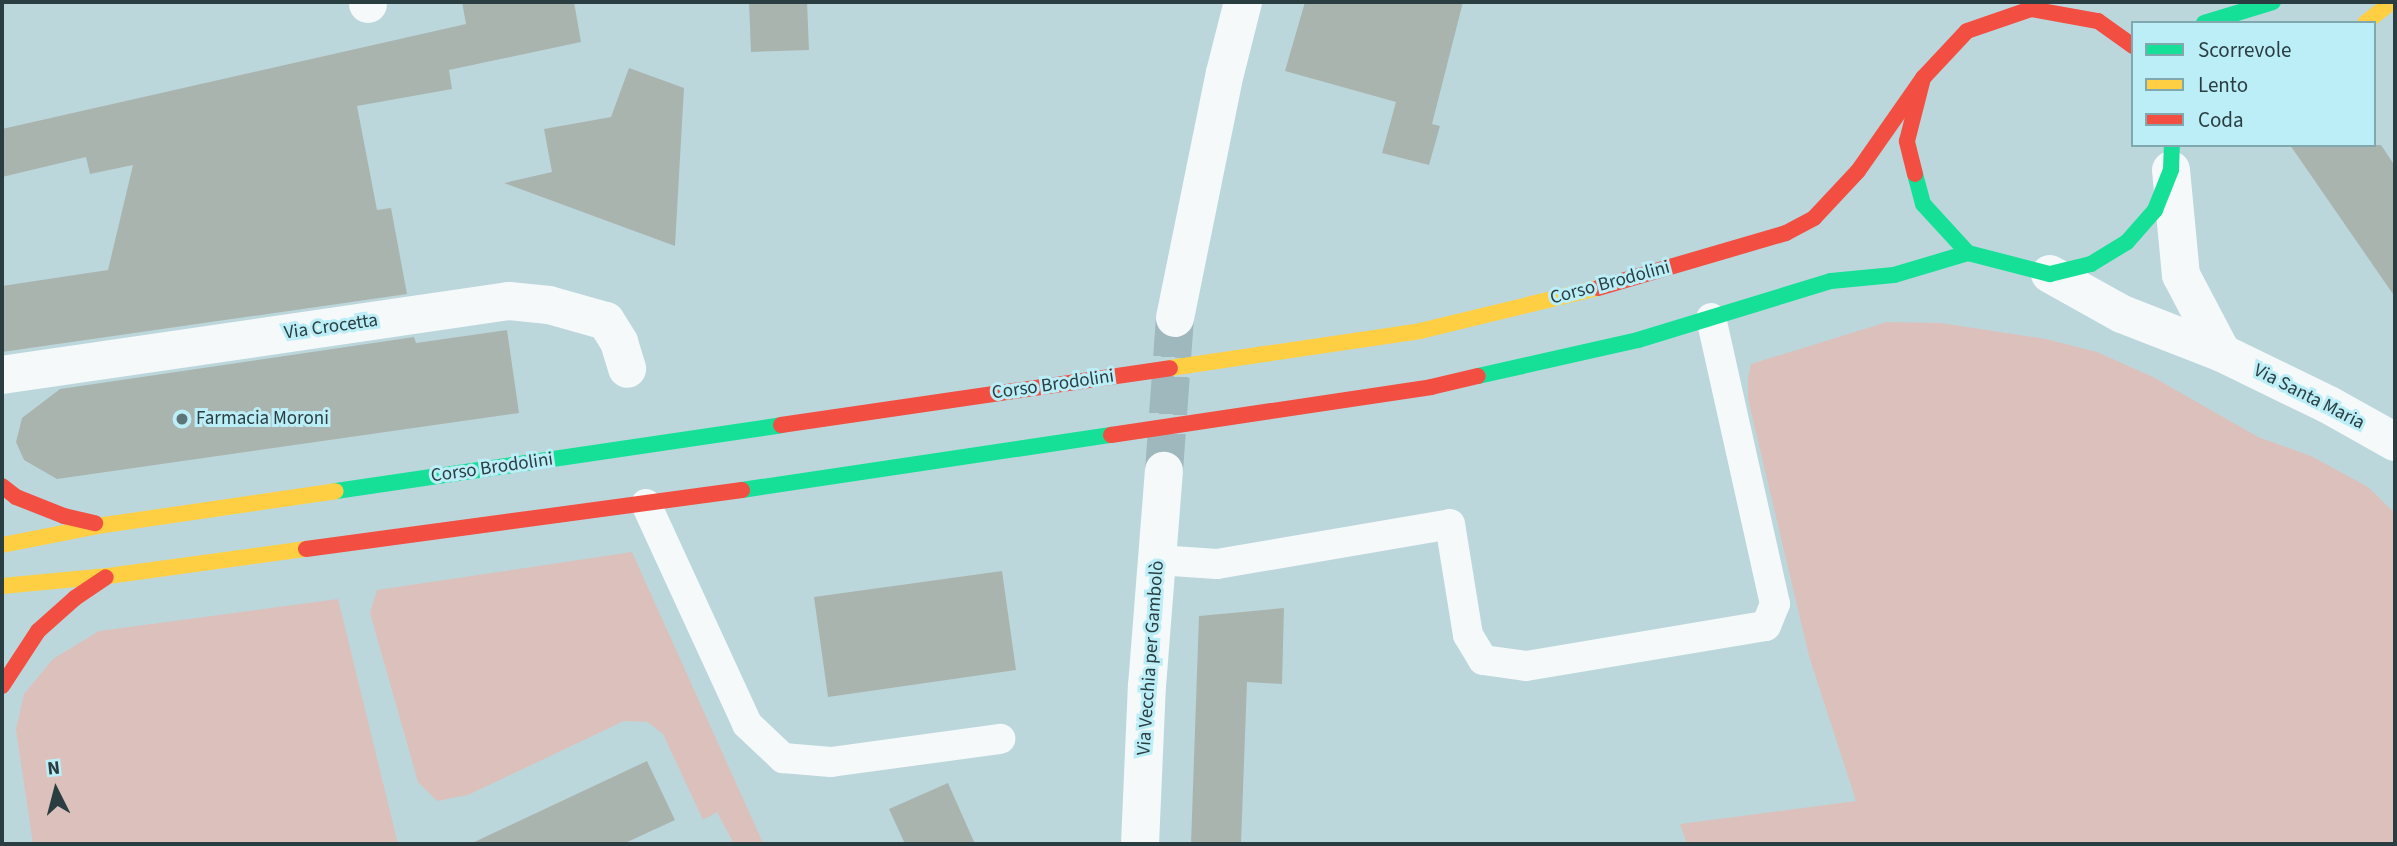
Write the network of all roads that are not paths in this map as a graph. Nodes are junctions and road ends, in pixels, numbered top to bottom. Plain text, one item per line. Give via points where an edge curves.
1 (1244, 2) edge
2 (2273, 2) edge
3 (2392, 2) edge
4 (2091, 11) edge
5 (1973, 16) edge
6 (2211, 21) edge
7 (2368, 21) edge
8 (2131, 43) edge
9 (1923, 78) junction
10 (2172, 158) edge
11 (1968, 253) junction
12 (2050, 274) junction
13 (1175, 317) tunnel mouth
14 (1711, 318) junction
15 (2222, 353) junction
16 (627, 369) dead end
17 (2, 375) edge
18 (2395, 442) edge
19 (1164, 471) tunnel mouth
20 (2, 486) edge
21 (646, 504) junction
22 (104, 525) junction
23 (2, 545) edge
24 (1158, 560) junction
25 (108, 576) junction
26 (2, 586) edge
27 (2, 686) edge
28 (1000, 739) dead end
29 (1140, 844) edge

1 - 13 street via 1225,72
2 - 6 main road
3 - 7 main road
4 - 5 main road, Corso Brodolini via 2031,9
4 - 8 main road, Corso Brodolini
5 - 9 main road, Corso Brodolini
9 - 11 main road, Corso Brodolini via 1907,141 1923,204
9 - 22 main road, Corso Brodolini via 1858,171 1814,218 1786,233 1566,296 1420,331
10 - 12 main road via 2155,209 2127,242 2091,264
10 - 15 street via 2180,275
11 - 12 main road
11 - 14 main road via 1894,275 1831,281
12 - 15 street, Via Santa Maria via 2122,314
14 - 21 main road via 1638,340 1431,387
14 - 24 lane via 1775,604 1766,626 1527,666 1483,660 1468,635 1450,524 1217,564
15 - 18 street, Via Santa Maria
16 - 17 street, Via Crocetta via 606,321 549,305 509,301
19 - 24 street, Via Vecchia per Gambolò
20 - 22 main road, Corso Brodolini via 16,497 64,516
21 - 25 main road
21 - 28 lane via 747,724 783,758 831,762
22 - 23 main road, Corso Brodolini
24 - 29 street, Via Vecchia per Gambolò
25 - 26 main road
25 - 27 main road via 38,631

